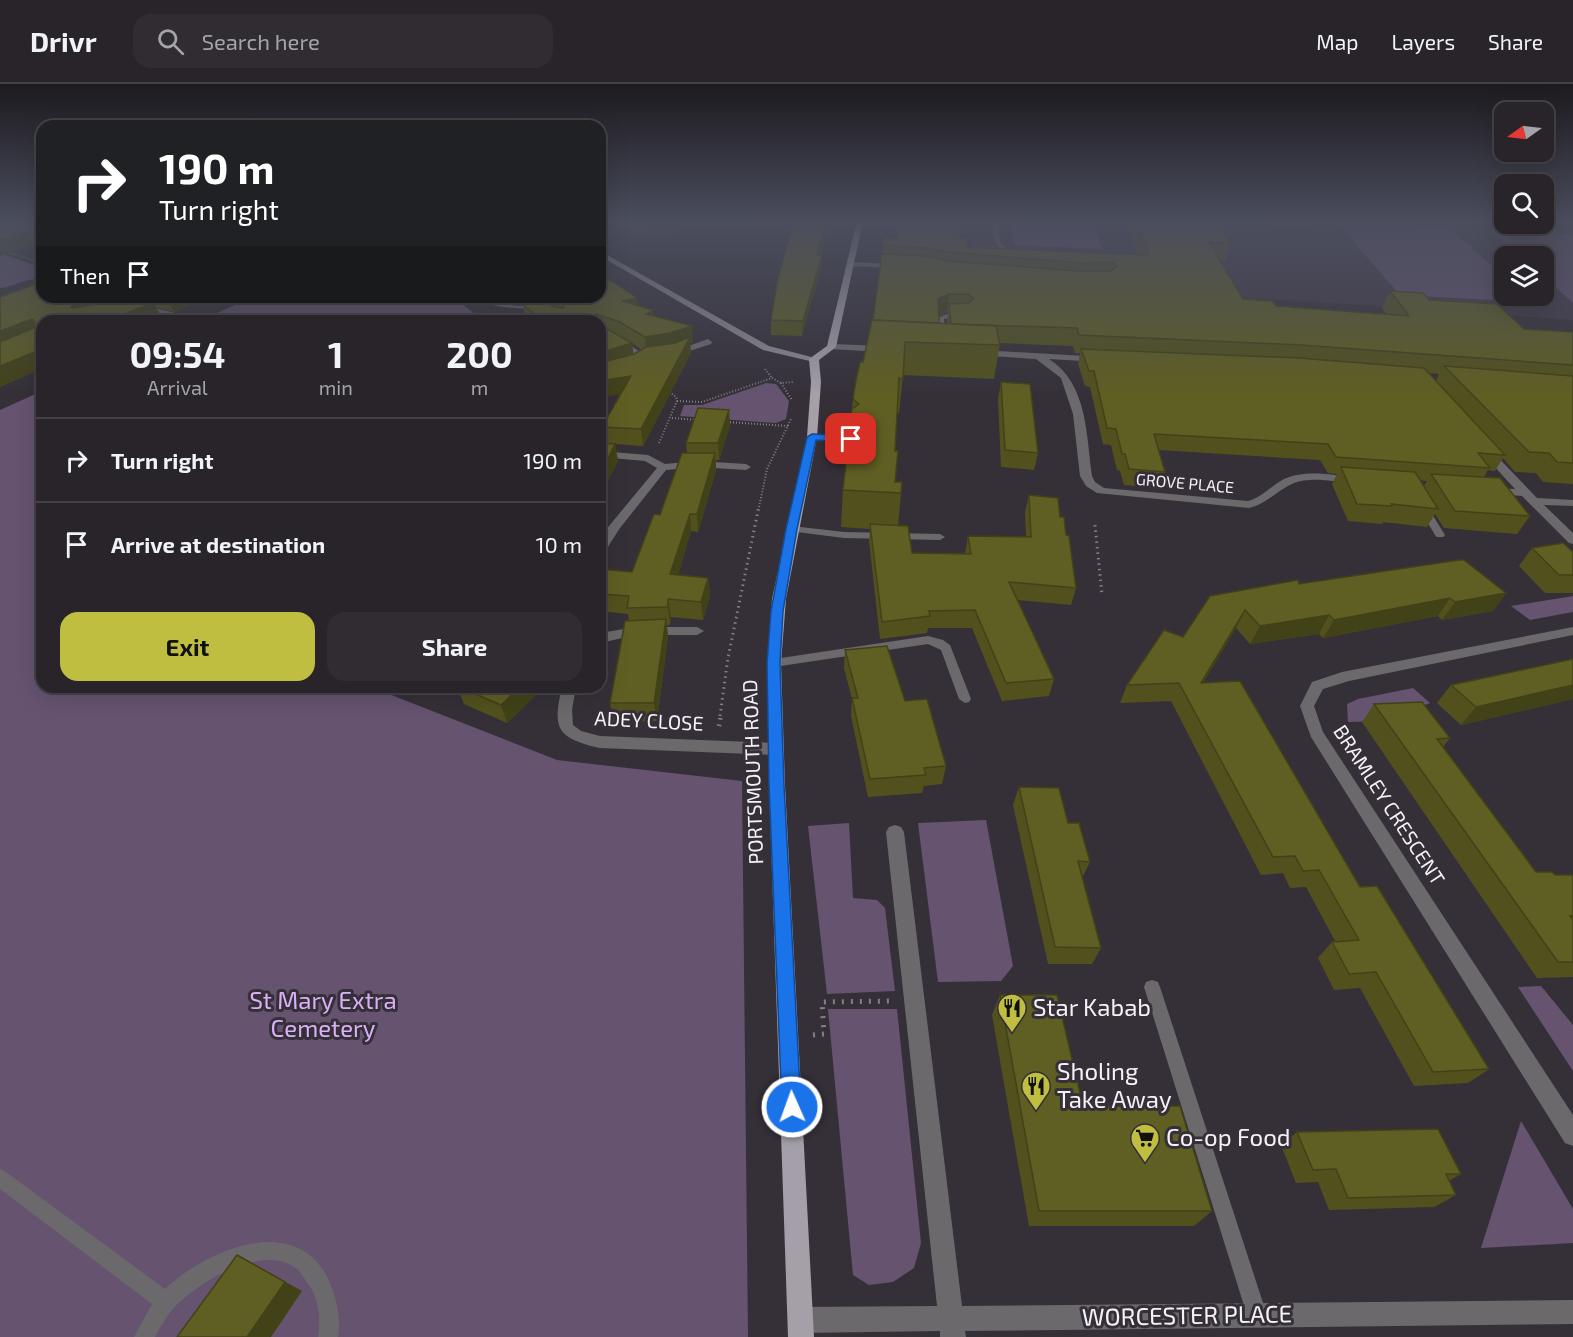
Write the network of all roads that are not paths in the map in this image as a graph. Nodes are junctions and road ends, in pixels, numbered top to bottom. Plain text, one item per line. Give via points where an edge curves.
1 (646, 279) edge
2 (846, 279) edge
3 (490, 303) edge
4 (553, 304) edge
5 (130, 308) edge
6 (543, 309) junction
7 (172, 315) edge
8 (552, 315) edge
9 (966, 316) edge
10 (606, 336) edge
11 (708, 342) dead end
12 (942, 342) edge
13 (831, 347) junction
14 (895, 350) edge
15 (966, 352) edge
16 (1036, 356) junction
17 (651, 357) junction
18 (814, 359) junction
19 (1114, 359) edge
20 (606, 373) edge
21 (812, 432) junction
22 (1474, 437) edge
23 (851, 439) edge
24 (606, 454) edge
25 (663, 467) junction
26 (746, 467) dead end
27 (1364, 481) edge
28 (1479, 490) edge
29 (1416, 495) edge
30 (1529, 497) junction
31 (1573, 503) edge
32 (792, 529) junction
33 (1440, 535) dead end
34 (940, 537) dead end
35 (606, 540) edge
36 (1573, 540) edge
37 (697, 631) dead end
38 (1573, 631) edge
39 (606, 637) edge
40 (774, 663) junction
41 (568, 693) edge
42 (965, 699) dead end
43 (776, 749) junction
44 (896, 832) dead end
45 (1152, 987) dead end
46 (1573, 1135) edge
47 (0, 1178) edge
48 (166, 1302) junction
49 (1573, 1312) edge
50 (1257, 1315) junction
51 (952, 1328) edge
52 (801, 1329) edge
53 (144, 1337) edge
54 (328, 1337) edge

1 - 18 main road via 766,348
2 - 13 main road
3 - 6 street
4 - 6 street
5 - 7 street
6 - 8 street
9 - 12 lane via 941,318
10 - 17 street
11 - 17 street
13 - 14 street
13 - 18 main road
15 - 16 street
16 - 19 street
16 - 27 street, GROVE PLACE via 1066,379 1074,400 1086,476 1101,491 1249,505 1289,481 1304,477
17 - 20 street
18 - 21 main road, PORTSMOUTH ROAD
21 - 23 lane
21 - 32 main road, PORTSMOUTH ROAD
22 - 30 street
24 - 25 street via 648,458
25 - 26 street
25 - 35 street
28 - 30 street
29 - 33 lane
30 - 31 street
30 - 36 street
32 - 34 lane via 844,535
32 - 40 main road, PORTSMOUTH ROAD via 777,611
37 - 39 street via 636,632
38 - 46 street, BRAMLEY CRESCENT via 1347,676 1317,686 1307,705 1316,733
40 - 42 lane via 928,640 946,648
40 - 43 main road, PORTSMOUTH ROAD
41 - 43 street, ADEY CLOSE via 562,718 566,729 577,738
43 - 52 main road, PORTSMOUTH ROAD
44 - 51 street
45 - 50 lane
47 - 48 lane
48 - 53 lane
48 - 54 lane via 194,1278 228,1258 261,1250 290,1254 313,1269 326,1295
49 - 50 street, WORCESTER PLACE
50 - 51 street, WORCESTER PLACE
51 - 52 street, WORCESTER PLACE

